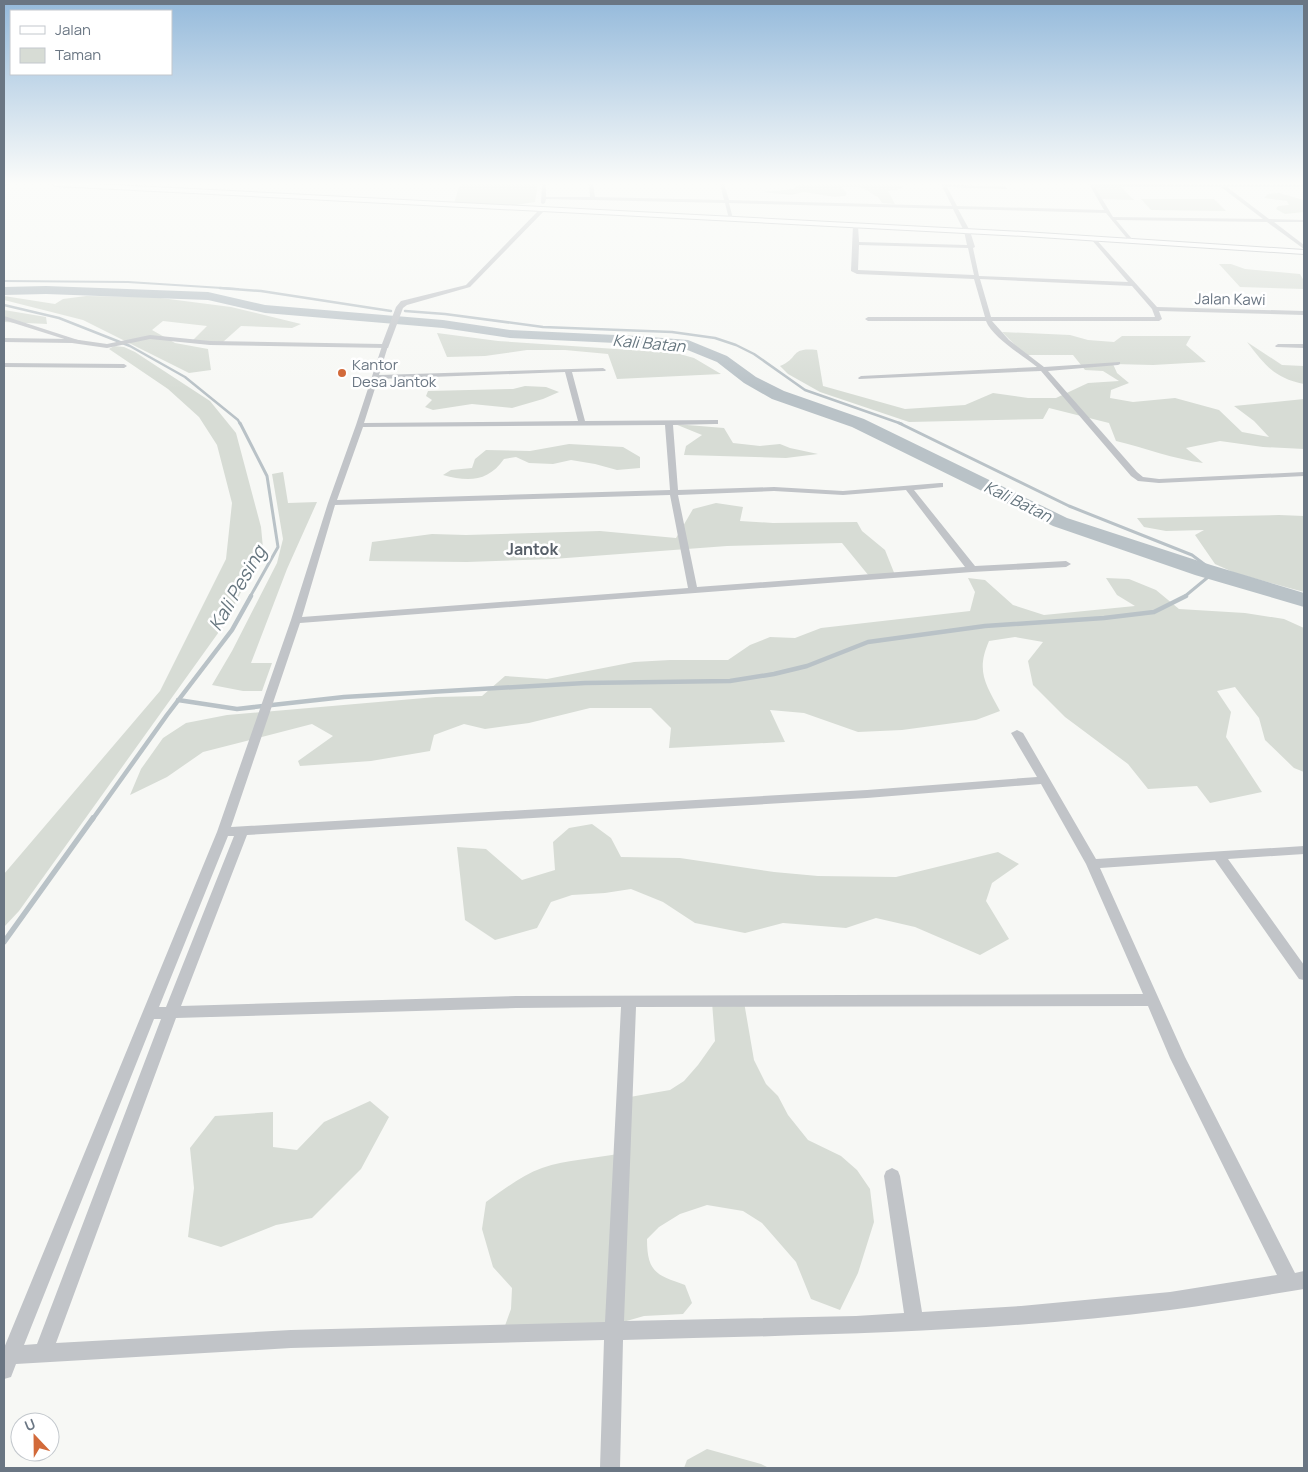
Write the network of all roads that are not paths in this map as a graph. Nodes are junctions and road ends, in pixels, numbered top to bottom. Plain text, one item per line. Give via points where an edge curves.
1 (500, 253) edge
2 (856, 253) edge
3 (973, 253) edge
4 (1106, 253) edge
5 (977, 277) junction
6 (1133, 284) junction
7 (1155, 310) junction
8 (1304, 313) edge
9 (4, 318) edge
10 (986, 318) junction
11 (868, 319) dead end
12 (4, 340) edge
13 (79, 342) junction
14 (384, 346) junction
15 (1278, 346) dead end
16 (1304, 346) edge
17 (1118, 363) dead end
18 (4, 365) edge
19 (124, 366) dead end
20 (1043, 369) junction
21 (568, 370) junction
22 (603, 370) dead end
23 (375, 377) junction
24 (861, 378) dead end
25 (669, 422) junction
26 (715, 422) dead end
27 (582, 423) junction
28 (360, 425) junction
29 (1304, 474) edge
30 (940, 485) dead end
31 (909, 489) junction
32 (674, 493) junction
33 (332, 503) junction
34 (1066, 564) dead end
35 (972, 569) junction
36 (694, 591) junction
37 (296, 620) junction
38 (1017, 733) dead end
39 (1045, 780) junction
40 (242, 831) junction
41 (223, 832) junction
42 (1304, 850) edge
43 (1218, 855) junction
44 (1092, 864) junction
45 (1304, 975) edge
46 (1153, 1000) junction
47 (629, 1002) junction
48 (171, 1012) junction
49 (150, 1013) junction
50 (892, 1176) dead end
51 (1297, 1281) edge
52 (914, 1322) junction
53 (614, 1331) junction
54 (43, 1353) junction
55 (7, 1362) edge
56 (610, 1468) edge

1 - 14 street via 468,286 407,301 400,307
2 - 5 street via 855,272
3 - 5 street
4 - 6 street
5 - 6 street
5 - 10 street
6 - 7 street
7 - 8 street, Jalan Kawi
7 - 10 street via 1160,318 1152,320
9 - 13 street
10 - 11 street
10 - 20 street via 996,332
12 - 13 street
13 - 14 street via 106,346 150,337 210,343
14 - 23 street
15 - 16 street
17 - 20 street
18 - 19 street
20 - 24 street
20 - 29 street via 1141,479 1159,481
21 - 22 street
21 - 23 street
21 - 27 street
23 - 28 street
25 - 26 street
25 - 27 street
25 - 32 street
27 - 28 street
28 - 33 street
30 - 31 street
31 - 32 street via 843,493 774,489
31 - 35 street
32 - 33 street
32 - 36 street
33 - 37 street
34 - 35 street
35 - 36 street
36 - 37 street
37 - 41 street
38 - 39 street
39 - 40 street
39 - 44 street
40 - 41 street
40 - 48 street
41 - 49 street
42 - 43 street
43 - 44 street
43 - 45 street
44 - 46 street
46 - 47 street
46 - 51 street via 1178,1058
47 - 48 street
47 - 53 street
48 - 49 street
48 - 54 street
49 - 55 street
50 - 52 street
51 - 52 street via 1170,1301
52 - 53 street
53 - 54 street via 290,1339
53 - 56 street
54 - 55 street

